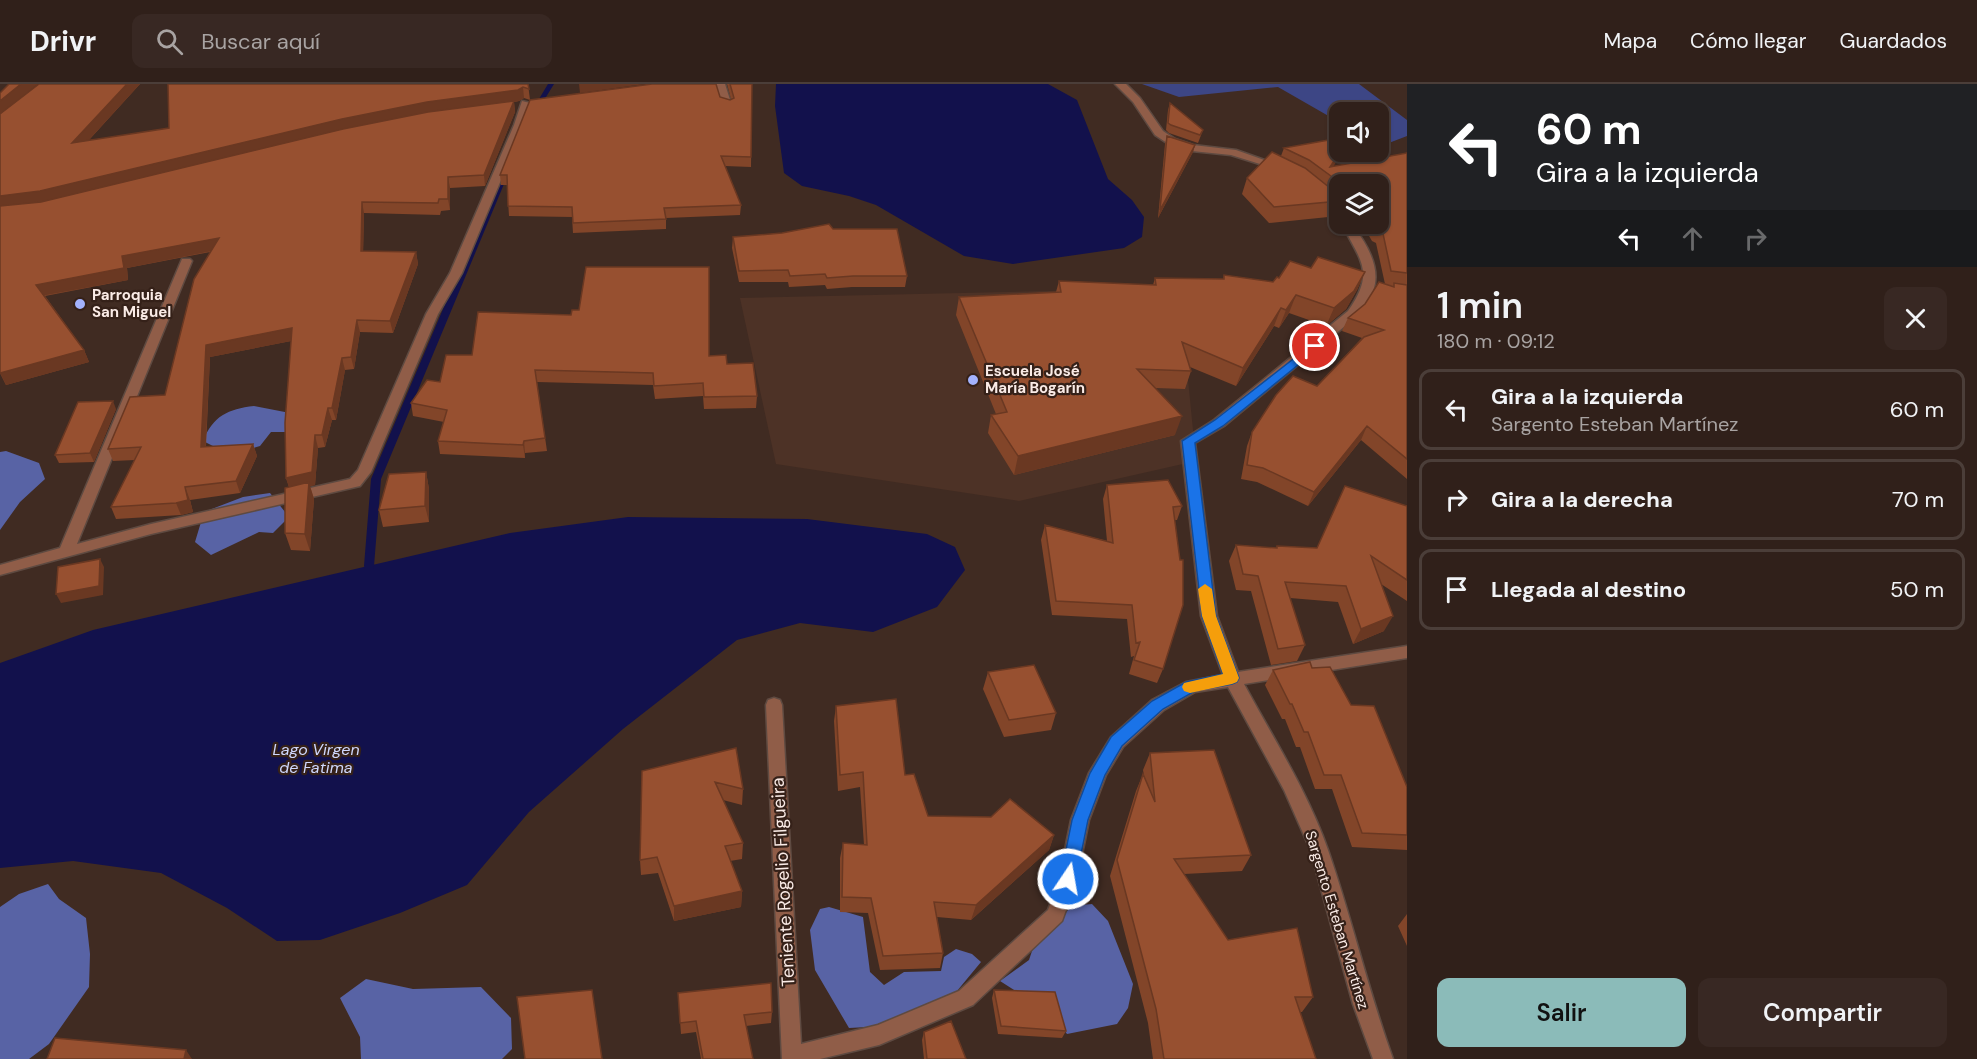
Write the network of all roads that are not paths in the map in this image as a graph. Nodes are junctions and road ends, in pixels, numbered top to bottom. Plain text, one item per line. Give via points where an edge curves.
1 (720, 84) edge
2 (1120, 84) edge
3 (524, 104) dead end
4 (727, 106) edge
5 (1296, 173) edge
6 (1354, 234) edge
7 (186, 261) dead end
8 (66, 552) junction
9 (0, 570) edge
10 (1407, 652) edge
11 (1232, 678) junction
12 (774, 705) dead end
13 (791, 1058) edge
14 (1383, 1059) edge

1 - 4 street
2 - 5 street via 1137,100 1159,133 1171,141 1192,148 1232,152
3 - 8 street via 519,125 456,273 432,314 364,472 355,483
6 - 11 street, Sargento Esteban Martínez via 1373,289 1332,333 1219,423 1188,441 1209,616
7 - 8 street
8 - 9 street
10 - 11 street
11 - 13 street via 1191,686 1158,705 1117,742 1098,773 1080,820 1068,879 1055,915 966,998 879,1035
11 - 14 street, Sargento Esteban Martínez via 1292,788 1319,849 1363,1004
12 - 13 street, Teniente Rogelio Filgueira

